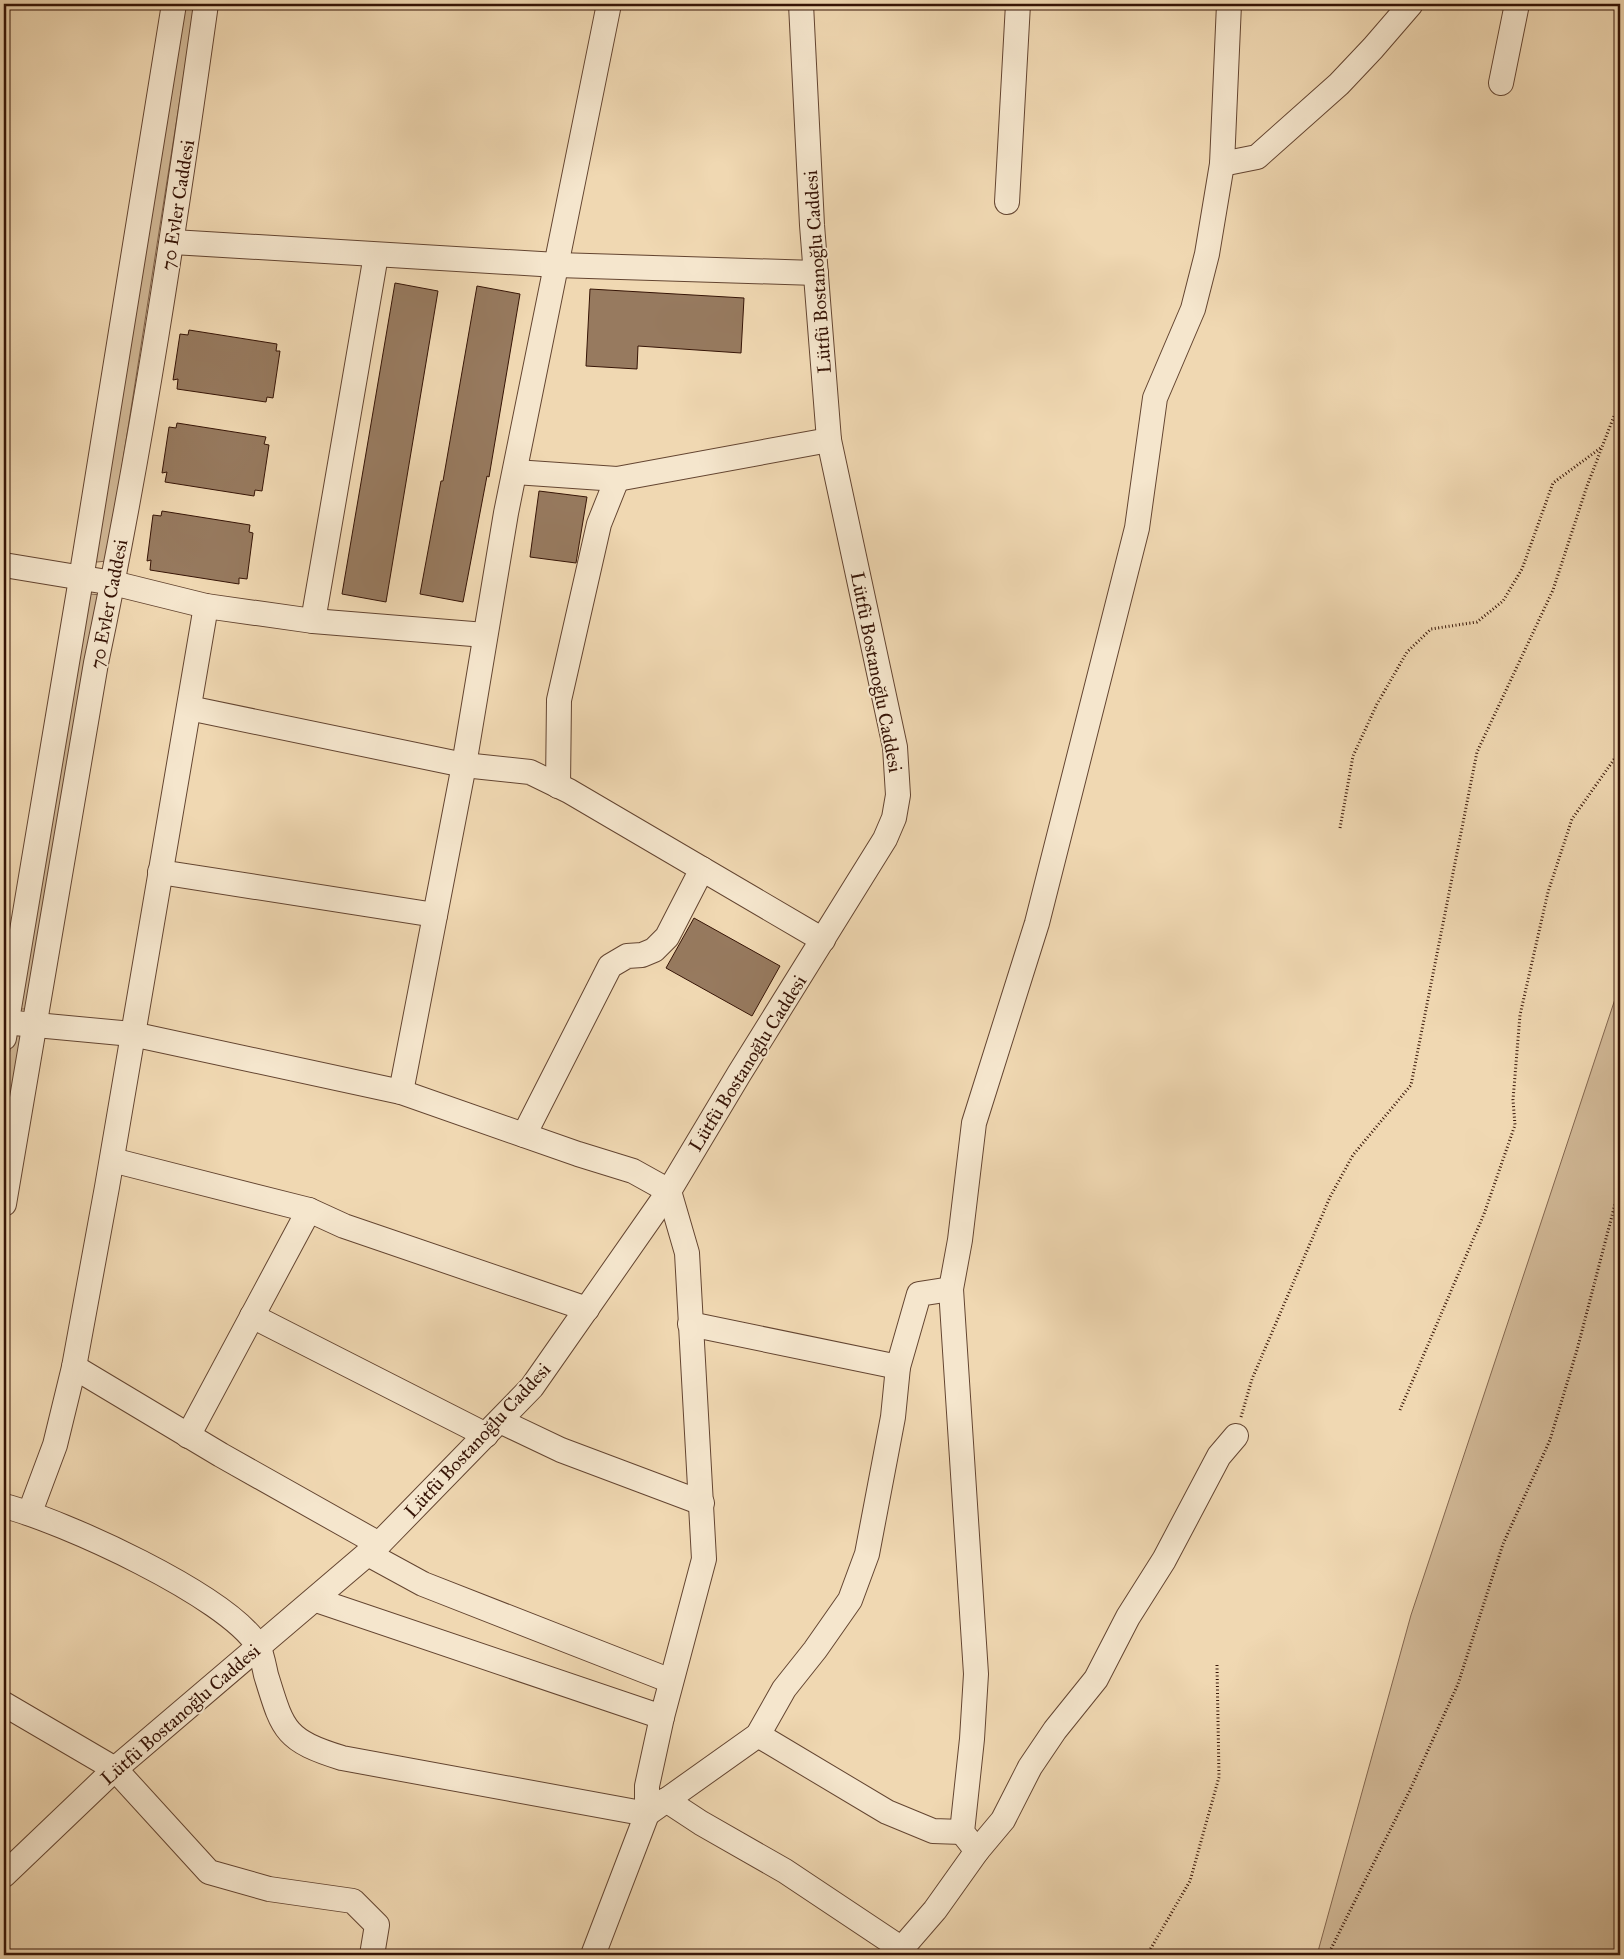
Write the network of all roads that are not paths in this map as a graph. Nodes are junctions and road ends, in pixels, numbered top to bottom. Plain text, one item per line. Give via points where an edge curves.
1 (174, 4) edge
2 (206, 4) edge
3 (609, 4) edge
4 (801, 4) edge
5 (1018, 4) edge
6 (1229, 4) edge
7 (1411, 4) edge
8 (1517, 4) edge
9 (1501, 83) dead end
10 (1222, 164) junction
11 (1007, 202) dead end
12 (172, 242) junction
13 (376, 255) junction
14 (557, 265) junction
15 (816, 273) junction
16 (829, 440) junction
17 (515, 472) junction
18 (617, 479) junction
19 (4, 565) edge
20 (81, 579) junction
21 (113, 583) junction
22 (206, 606) junction
23 (312, 622) junction
24 (485, 635) junction
25 (189, 708) junction
26 (464, 765) junction
27 (558, 786) junction
28 (702, 869) junction
29 (160, 872) junction
30 (435, 915) junction
31 (823, 940) junction
32 (34, 1024) junction
33 (5, 1028) edge
34 (132, 1034) junction
35 (401, 1092) junction
36 (524, 1135) junction
37 (112, 1160) junction
38 (669, 1191) junction
39 (4, 1204) edge
40 (308, 1210) junction
41 (951, 1289) junction
42 (587, 1309) junction
43 (252, 1316) junction
44 (690, 1324) junction
45 (74, 1367) junction
46 (898, 1367) junction
47 (493, 1428) junction
48 (188, 1436) junction
49 (1236, 1436) road end
50 (702, 1503) junction
51 (4, 1506) edge
52 (30, 1512) junction
53 (373, 1549) junction
54 (316, 1600) junction
55 (258, 1646) junction
56 (671, 1681) junction
57 (4, 1704) edge
58 (662, 1717) junction
59 (758, 1735) junction
60 (115, 1769) junction
61 (656, 1807) junction
62 (962, 1832) junction
63 (977, 1851) junction
64 (4, 1875) edge
65 (899, 1952) edge
66 (372, 1955) edge
67 (593, 1955) edge

1 - 20 street, 70 Evler Caddesi
2 - 12 street, 70 Evler Caddesi
3 - 14 street
4 - 15 street, Lütfü Bostanoğlu Caddesi
5 - 11 street
6 - 10 street
7 - 10 street via 1339,84 1257,157
8 - 9 street
10 - 41 street via 1207,254 1193,309 1154,398 1137,528 1064,820 1037,923 974,1123
12 - 13 street
12 - 21 street, 70 Evler Caddesi
13 - 14 street
13 - 23 street
14 - 15 street
14 - 17 street
15 - 16 street, Lütfü Bostanoğlu Caddesi
16 - 18 street
16 - 31 street, Lütfü Bostanoğlu Caddesi via 891,725 898,795 894,818 885,839
17 - 18 street
17 - 24 street
18 - 27 street via 599,524 559,700
19 - 20 street
20 - 21 street
20 - 33 street, 70 Evler Caddesi
21 - 22 street
21 - 32 street, 70 Evler Caddesi via 96,663
22 - 23 street
22 - 25 street
23 - 24 street
24 - 26 street
25 - 26 street
25 - 29 street
26 - 27 street via 530,772
26 - 30 street
27 - 28 street
28 - 31 street
28 - 36 street via 667,936 654,950 627,956 610,966
29 - 30 street
29 - 34 street
30 - 35 street
31 - 38 street, Lütfü Bostanoğlu Caddesi
32 - 33 street
32 - 34 street
32 - 39 street, 70 Evler Caddesi
34 - 35 street
34 - 37 street
35 - 36 street
36 - 38 street via 633,1171
37 - 40 street
37 - 45 street
38 - 42 street, Lütfü Bostanoğlu Caddesi
38 - 44 street via 687,1253
40 - 42 street via 344,1226
40 - 43 street
41 - 46 street via 919,1294
41 - 62 street via 976,1674
42 - 47 street, Lütfü Bostanoğlu Caddesi via 538,1380
43 - 47 street
43 - 48 street
44 - 46 street
44 - 50 street
45 - 48 street
45 - 52 street via 55,1445
46 - 59 street via 893,1416 867,1554 850,1600 784,1688
47 - 50 street
47 - 53 street, Lütfü Bostanoğlu Caddesi
48 - 53 street
49 - 63 street via 1218,1456 1164,1560 1128,1617 1096,1679 1054,1730 1030,1767 1003,1820
50 - 56 street via 704,1560
51 - 52 street
52 - 55 street via 178,1582 225,1612
53 - 54 street, Lütfü Bostanoğlu Caddesi
53 - 56 street via 431,1587
54 - 55 street, Lütfü Bostanoğlu Caddesi
54 - 58 street
55 - 60 street, Lütfü Bostanoğlu Caddesi
55 - 61 street via 281,1722 292,1736 316,1750 342,1758
56 - 58 street
57 - 60 street
58 - 61 street via 647,1786
59 - 61 street
59 - 62 street via 887,1812 933,1831
60 - 64 street, Lütfü Bostanoğlu Caddesi
60 - 66 street via 209,1872 269,1889 354,1901 377,1924
61 - 65 street via 701,1824 785,1871
61 - 67 street
62 - 63 street
63 - 65 street via 935,1910

